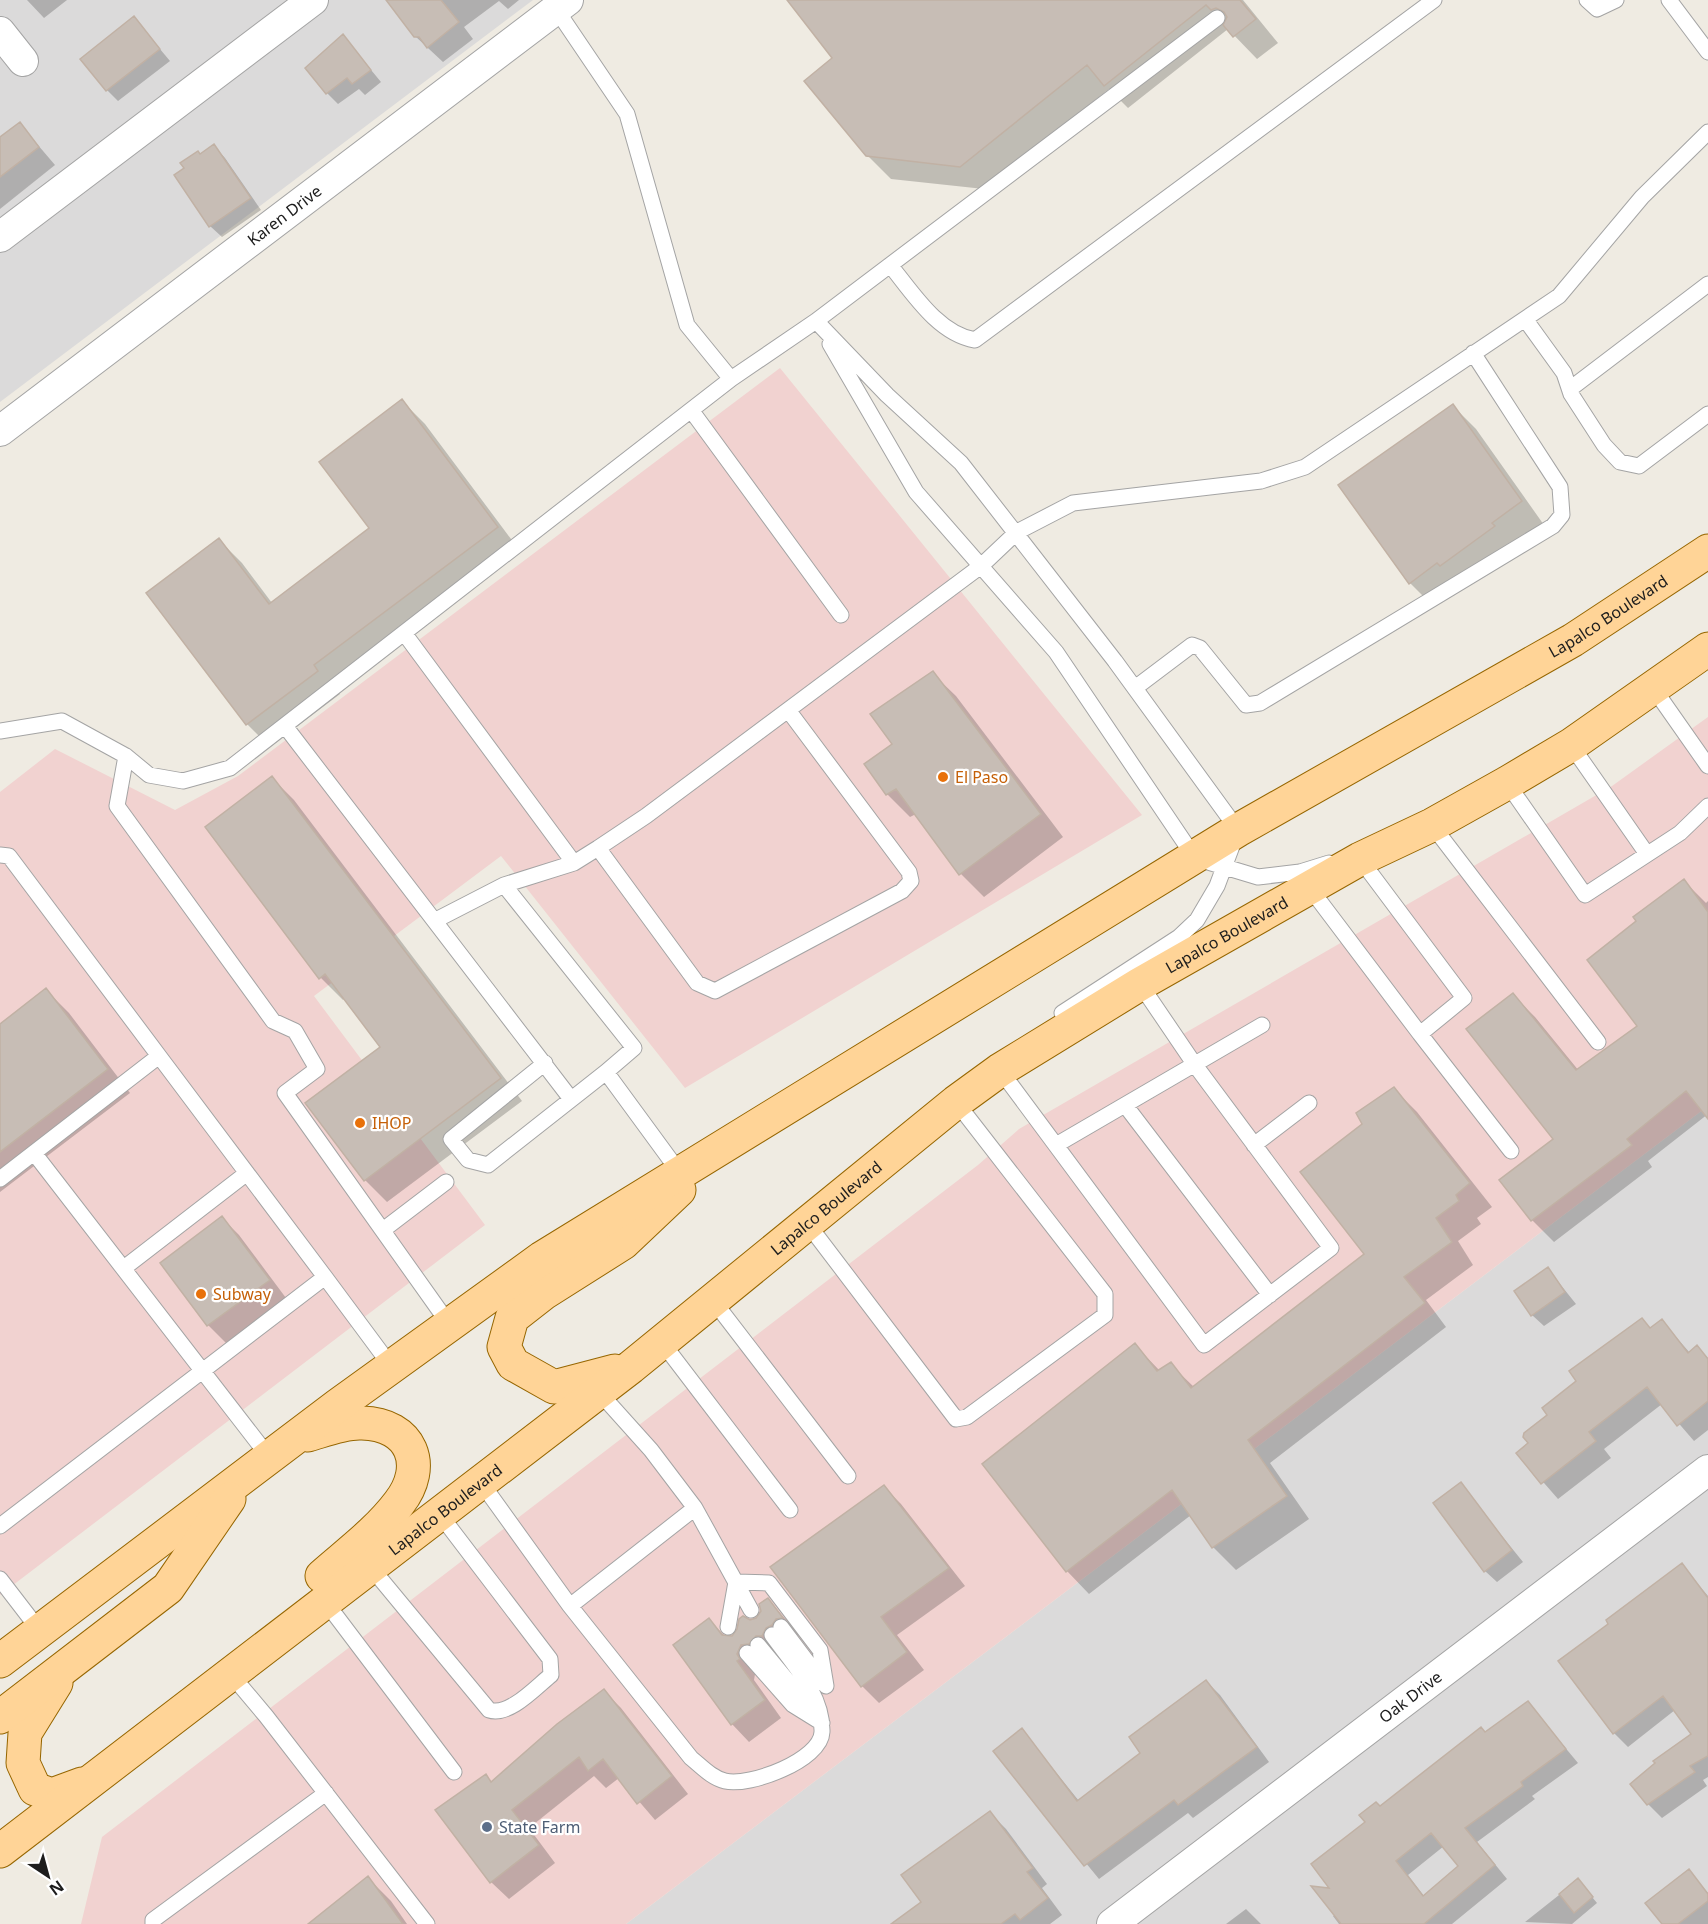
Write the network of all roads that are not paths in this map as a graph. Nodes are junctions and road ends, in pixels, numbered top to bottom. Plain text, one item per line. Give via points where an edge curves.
1 (313, 0) edge
2 (1434, 0) edge
3 (1587, 0) edge
4 (1616, 0) edge
5 (1669, 0) edge
6 (562, 4) edge
7 (1217, 18) dead end
8 (0, 32) edge
9 (1708, 52) edge
10 (23, 62) dead end
11 (1708, 132) edge
12 (0, 237) edge
13 (890, 265) junction
14 (1708, 284) edge
15 (1525, 319) junction
16 (816, 321) junction
17 (1473, 353) junction
18 (731, 379) junction
19 (1570, 389) junction
20 (691, 410) junction
21 (1708, 414) edge
22 (0, 431) edge
23 (1017, 532) junction
24 (1708, 551) edge
25 (981, 566) junction
26 (842, 615) dead end
27 (404, 633) junction
28 (1707, 651) edge
29 (1135, 688) junction
30 (1654, 689) junction
31 (788, 710) junction
32 (285, 726) junction
33 (0, 730) edge
34 (1570, 745) junction
35 (126, 756) junction
36 (1708, 766) edge
37 (1507, 783) junction
38 (1708, 806) edge
39 (1431, 825) junction
40 (1238, 831) junction
41 (1392, 844) junction
42 (598, 848) junction
43 (1647, 854) junction
44 (0, 855) edge
45 (1360, 859) junction
46 (1210, 862) junction
47 (574, 863) junction
48 (504, 885) junction
49 (1309, 887) junction
50 (436, 920) junction
51 (1140, 984) junction
52 (1262, 1025) dead end
53 (1420, 1034) junction
54 (1598, 1042) dead end
55 (159, 1056) junction
56 (545, 1063) junction
57 (1195, 1065) junction
58 (1000, 1070) junction
59 (606, 1072) junction
60 (571, 1099) junction
61 (956, 1102) junction
62 (1309, 1103) dead end
63 (1125, 1105) junction
64 (726, 1144) junction
65 (1254, 1144) junction
66 (1056, 1145) junction
67 (1511, 1152) dead end
68 (34, 1153) junction
69 (247, 1173) junction
70 (680, 1173) junction
71 (0, 1179) edge
72 (446, 1182) dead end
73 (807, 1223) junction
74 (383, 1230) junction
75 (124, 1268) junction
76 (325, 1277) junction
77 (1270, 1295) junction
78 (712, 1299) junction
79 (449, 1324) junction
80 (661, 1341) junction
81 (391, 1366) junction
82 (631, 1367) junction
83 (203, 1370) junction
84 (598, 1391) junction
85 (269, 1457) junction
86 (1708, 1470) edge
87 (848, 1476) dead end
88 (480, 1481) junction
89 (695, 1508) junction
90 (790, 1510) dead end
91 (438, 1512) junction
92 (0, 1526) edge
93 (369, 1565) junction
94 (0, 1579) edge
95 (736, 1582) junction
96 (324, 1600) junction
97 (567, 1602) junction
98 (40, 1631) junction
99 (753, 1649) dead end
100 (0, 1661) edge
101 (68, 1663) junction
102 (229, 1672) junction
103 (826, 1686) junction
104 (0, 1717) edge
105 (822, 1723) junction
106 (454, 1772) dead end
107 (85, 1783) junction
108 (326, 1793) junction
109 (0, 1851) edge
110 (153, 1924) edge
111 (428, 1924) edge
112 (1112, 1924) edge

1 - 12 street
2 - 13 lane via 975,340 948,329
3 - 4 lane via 1597,9
5 - 9 lane
6 - 18 lane via 627,114 687,325
6 - 22 street, Karen Drive
7 - 13 lane
8 - 10 street
11 - 15 lane via 1642,198 1559,296
13 - 16 lane
14 - 19 lane
15 - 17 lane
15 - 19 lane via 1564,372
16 - 18 lane
16 - 23 lane via 887,395 961,463
16 - 25 lane via 916,492
17 - 23 lane via 1305,467 1261,481 1073,503
17 - 29 lane via 1560,487 1562,514 1553,526 1260,703 1246,705 1200,648 1192,645
18 - 20 lane
19 - 21 lane via 1604,445 1620,462 1639,466
20 - 26 lane
20 - 27 lane
23 - 25 lane
23 - 29 lane
24 - 40 main road, Lapalco Boulevard via 1574,640
25 - 31 lane
25 - 46 lane via 1056,652
27 - 32 lane
27 - 47 lane
28 - 30 main road, Lapalco Boulevard
29 - 40 lane
30 - 34 main road, Lapalco Boulevard
30 - 36 lane
31 - 42 lane
31 - 42 lane via 909,872 911,881 902,891 715,991 697,983
32 - 35 lane via 230,768 183,781 149,775
32 - 50 lane
33 - 35 lane via 62,721
34 - 37 main road, Lapalco Boulevard
34 - 43 lane
35 - 74 lane via 117,806 273,1021 295,1031 317,1069 285,1093
37 - 39 main road, Lapalco Boulevard
37 - 43 lane via 1585,895
38 - 43 lane via 1680,833
39 - 41 main road, Lapalco Boulevard
39 - 54 lane
40 - 46 main road, Lapalco Boulevard
41 - 45 main road, Lapalco Boulevard
41 - 46 lane via 1300,872 1258,877
42 - 47 lane
44 - 55 lane via 9,856
45 - 49 main road, Lapalco Boulevard
45 - 53 lane via 1464,999
46 - 61 lane via 1217,886 1197,920 1179,937 1016,1043
46 - 64 main road, Lapalco Boulevard
47 - 48 lane
48 - 50 lane
48 - 59 lane via 634,1048
49 - 51 main road, Lapalco Boulevard
49 - 53 lane
50 - 56 lane
51 - 57 lane
51 - 58 main road, Lapalco Boulevard
52 - 57 lane
53 - 67 lane
55 - 68 lane
55 - 69 lane
56 - 60 lane
56 - 60 lane via 451,1139 468,1160 488,1165
57 - 63 lane
57 - 65 lane
58 - 61 main road, Lapalco Boulevard
58 - 66 lane
59 - 60 lane
59 - 70 lane
61 - 73 main road, Lapalco Boulevard
61 - 73 lane via 1105,1294 1105,1315 967,1417 956,1419
62 - 65 lane
63 - 66 lane
63 - 77 lane
64 - 70 main road, Lapalco Boulevard
64 - 82 main road via 623,1243 512,1318 504,1347 513,1364 554,1387
65 - 77 lane via 1331,1248
66 - 77 lane via 1204,1345
68 - 71 lane
68 - 75 lane
69 - 75 lane
69 - 76 lane
70 - 79 main road, Lapalco Boulevard via 542,1258
72 - 74 lane
73 - 78 main road, Lapalco Boulevard
74 - 79 lane
75 - 83 lane
76 - 81 lane
76 - 83 lane
78 - 80 main road, Lapalco Boulevard
78 - 87 lane
79 - 81 main road, Lapalco Boulevard
80 - 82 main road, Lapalco Boulevard
80 - 90 lane
81 - 85 main road, Lapalco Boulevard
82 - 84 main road, Lapalco Boulevard
83 - 85 lane
83 - 92 lane
84 - 88 main road, Lapalco Boulevard
84 - 89 lane via 651,1450
85 - 98 main road, Lapalco Boulevard
85 - 101 main road via 168,1588
85 - 102 main road via 362,1423 386,1428 403,1438 414,1455 413,1479 400,1502 371,1533 300,1595
86 - 112 street, Oak Drive
88 - 91 main road, Lapalco Boulevard
88 - 97 lane
89 - 95 lane
89 - 97 lane
91 - 93 main road, Lapalco Boulevard
91 - 93 lane via 550,1659 551,1675 509,1707 498,1712 489,1710
93 - 96 main road, Lapalco Boulevard
94 - 98 lane
95 - 95 lane via 745,1614
95 - 103 lane via 769,1583 820,1650
96 - 102 main road, Lapalco Boulevard
96 - 106 lane
97 - 105 lane via 691,1758 713,1776 744,1782 771,1776 819,1743
98 - 100 main road, Lapalco Boulevard
99 - 105 lane
101 - 104 main road
101 - 107 main road via 25,1733 23,1763 35,1789 52,1795
102 - 107 main road, Lapalco Boulevard
102 - 108 lane
103 - 105 lane
103 - 105 lane via 776,1631 812,1690
107 - 109 main road, Lapalco Boulevard
108 - 110 lane via 153,1920
108 - 111 lane

